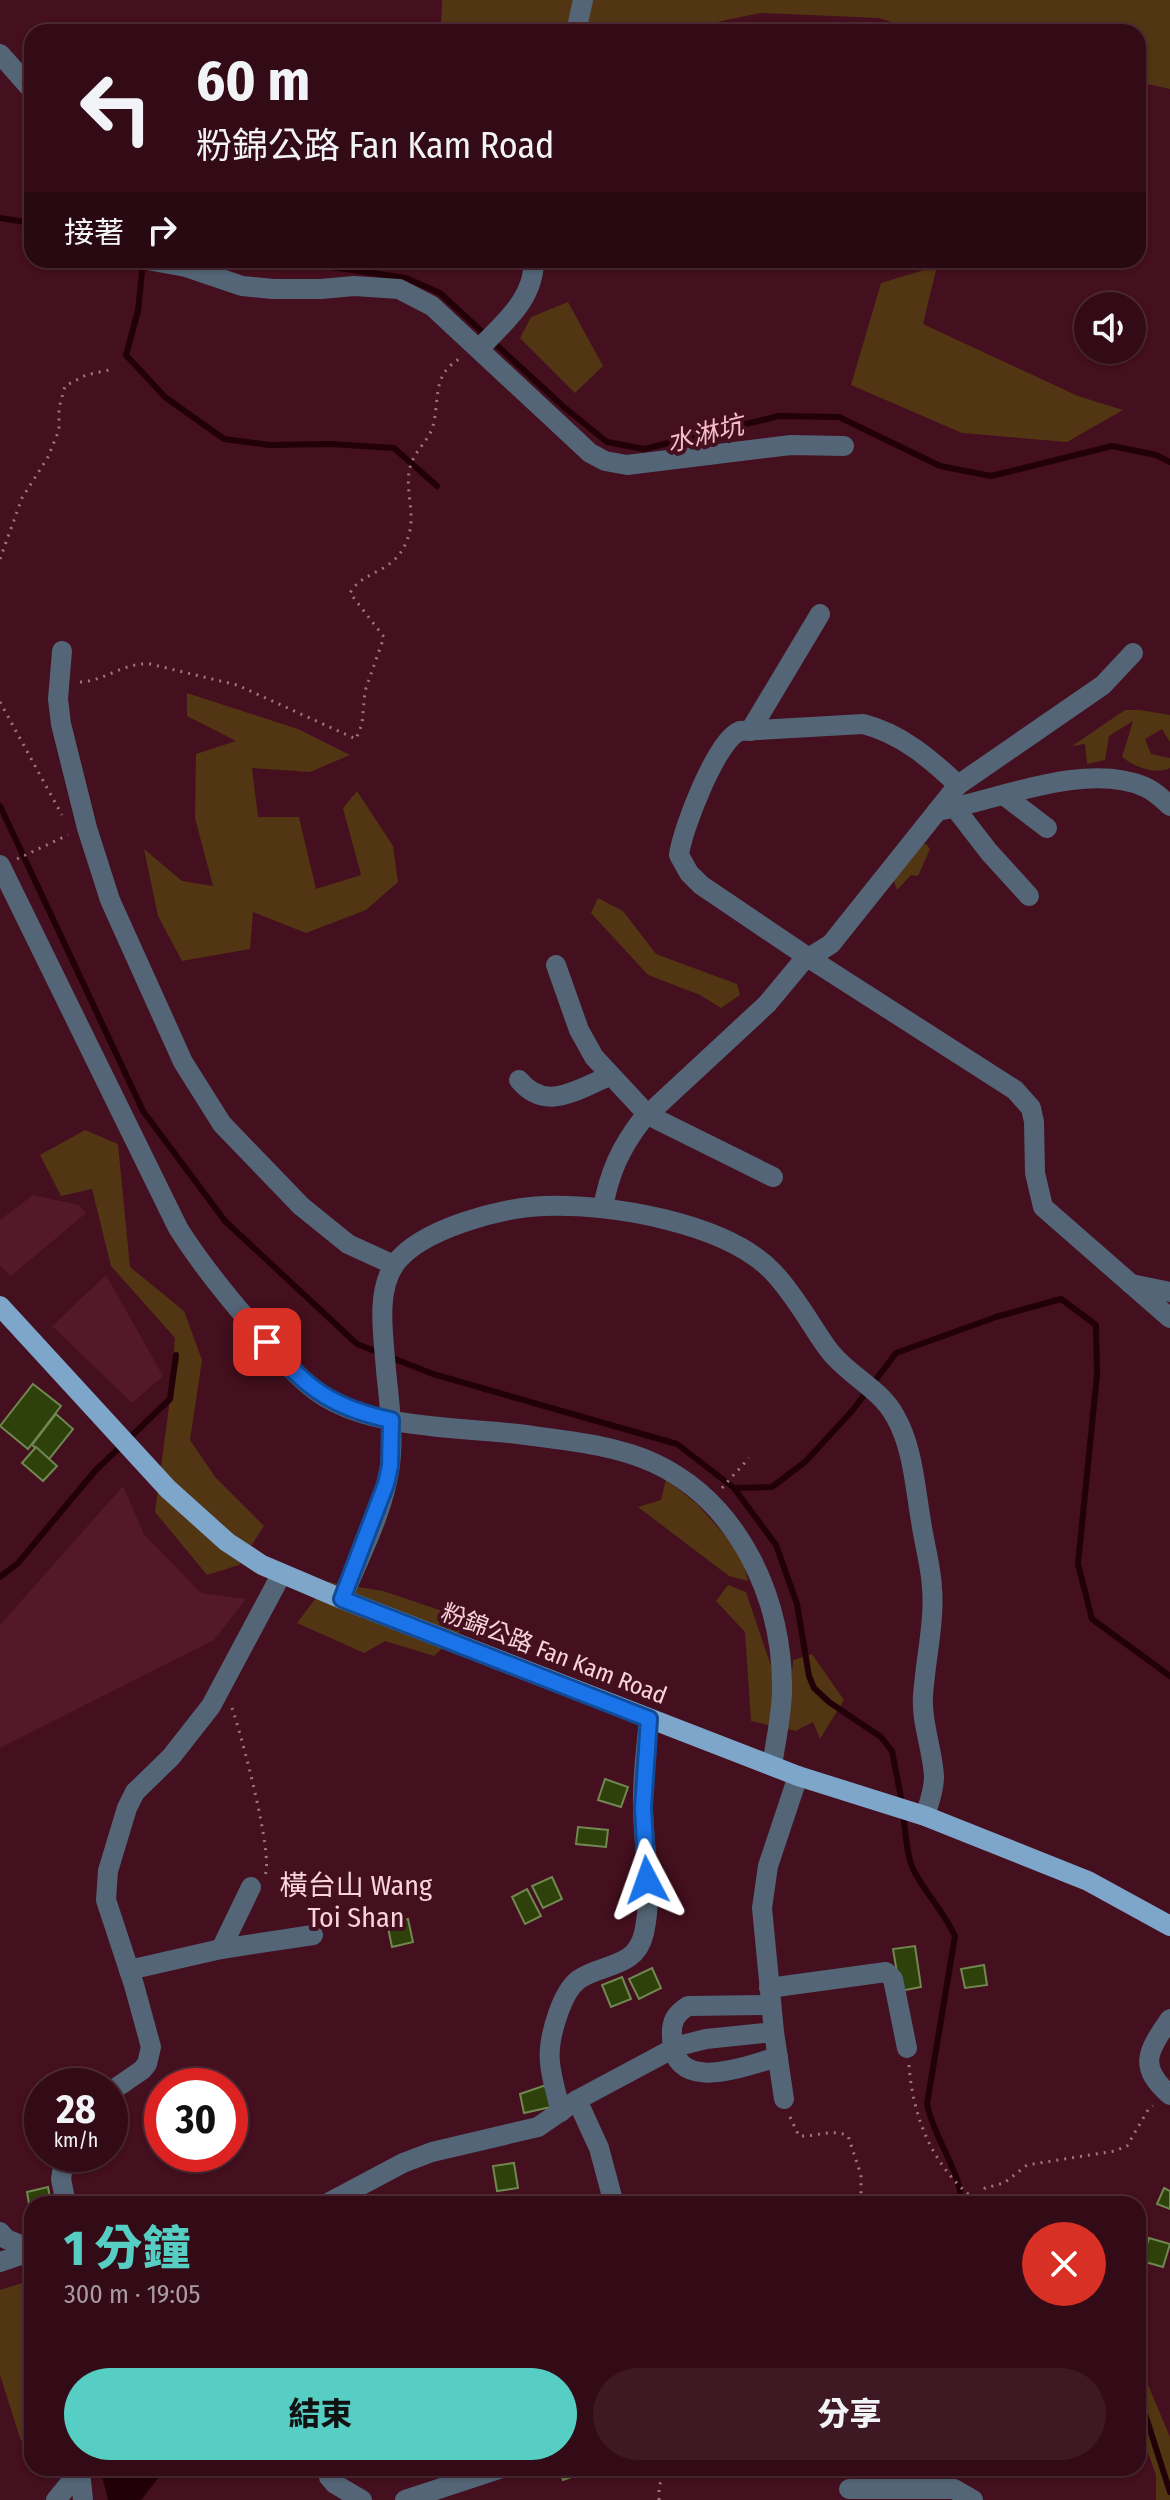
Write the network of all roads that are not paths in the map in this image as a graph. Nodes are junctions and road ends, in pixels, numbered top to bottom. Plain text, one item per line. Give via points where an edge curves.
1 (583, 0) edge
2 (578, 24) edge
3 (0, 54) edge
4 (24, 81) edge
5 (196, 268) edge
6 (534, 268) edge
7 (479, 349) junction
8 (844, 446) dead end
9 (820, 614) dead end
10 (62, 651) dead end
11 (1133, 653) dead end
12 (750, 731) junction
13 (958, 785) junction
14 (1005, 796) junction
15 (1170, 806) edge
16 (946, 810) junction
17 (1047, 828) dead end
18 (5, 864) edge
19 (1029, 896) dead end
20 (809, 958) junction
21 (556, 965) dead end
22 (610, 1076) junction
23 (519, 1080) dead end
24 (648, 1115) junction
25 (773, 1177) dead end
26 (603, 1208) junction
27 (394, 1265) junction
28 (1127, 1283) junction
29 (1170, 1292) edge
30 (3, 1315) edge
31 (1170, 1318) edge
32 (391, 1420) junction
33 (281, 1575) junction
34 (342, 1599) junction
35 (649, 1719) junction
36 (772, 1765) junction
37 (798, 1776) junction
38 (925, 1816) junction
39 (251, 1887) road end
40 (1170, 1926) edge
41 (313, 1935) dead end
42 (221, 1949) junction
43 (129, 1970) junction
44 (770, 1997) junction
45 (1170, 2019) edge
46 (774, 2032) junction
47 (907, 2048) road end
48 (673, 2049) junction
49 (778, 2057) junction
50 (128, 2080) edge
51 (1170, 2095) edge
52 (784, 2099) road end
53 (569, 2106) junction
54 (62, 2172) edge
55 (64, 2196) edge
56 (341, 2196) edge
57 (612, 2196) edge
58 (0, 2232) edge
59 (24, 2247) edge
60 (24, 2253) edge
61 (0, 2262) edge
62 (75, 2476) edge
63 (81, 2476) edge
64 (329, 2476) edge
65 (478, 2476) edge
66 (849, 2489) dead end
67 (56, 2500) edge
68 (83, 2500) edge
69 (362, 2500) edge
70 (405, 2500) edge
71 (973, 2500) edge

1 - 2 street
3 - 4 street
5 - 7 street via 242,286 399,289 432,306
6 - 7 street via 526,298
7 - 8 street via 524,395 605,461 627,465 791,445
9 - 12 street
10 - 27 street via 61,724 87,828 110,900 183,1062 222,1124 301,1206 348,1244
11 - 13 street via 1103,685
12 - 13 street via 863,724 915,749
12 - 20 street via 727,740 691,810 679,855 701,885
13 - 16 street
14 - 15 street via 1065,779 1090,778 1145,787
14 - 16 street
14 - 17 street
16 - 19 street
16 - 20 street via 831,944
18 - 32 street via 166,1205 213,1280 285,1363 324,1397
20 - 24 street
20 - 28 street via 1015,1090 1031,1108 1043,1207
21 - 22 street via 579,1030
22 - 23 street via 545,1098
22 - 24 street
24 - 25 street
24 - 26 street via 615,1160
26 - 27 street via 526,1206 480,1217 416,1245
26 - 38 street via 723,1237 755,1255 787,1287 829,1350 895,1415 907,1445 933,1590 922,1702 934,1778
27 - 32 street via 384,1296 383,1330
28 - 29 street
28 - 31 street
30 - 33 main road, 粉錦公路 Fan Kam Road via 185,1506 227,1542
32 - 34 street via 386,1484
32 - 36 street via 624,1452 654,1463 709,1500 747,1551 775,1617 782,1694
33 - 34 main road, 粉錦公路 Fan Kam Road
33 - 43 street via 194,1731 135,1792 127,1808 108,1871 106,1900
34 - 35 main road, 粉錦公路 Fan Kam Road
35 - 36 main road, 粉錦公路 Fan Kam Road
35 - 53 street via 644,1936 628,1960 579,1980 565,1996 549,2037 548,2061
36 - 37 main road, 粉錦公路 Fan Kam Road
37 - 38 main road, 粉錦公路 Fan Kam Road
37 - 44 street via 768,1866 762,1908
38 - 40 main road, 粉錦公路 Fan Kam Road via 1088,1881
39 - 42 street
41 - 42 street
42 - 43 street
43 - 50 street via 149,2034 150,2055 142,2070
44 - 46 street
44 - 47 street via 886,1972 893,1979
44 - 48 street via 688,2006 674,2019
45 - 51 street via 1148,2060 1154,2080
46 - 48 street via 706,2039
46 - 49 street
48 - 49 street via 681,2066 698,2072
48 - 53 street
49 - 52 street
53 - 56 street via 538,2127 403,2163
53 - 57 street via 599,2148
54 - 55 street
58 - 59 street
60 - 61 street
62 - 67 street
63 - 68 street
64 - 69 street
65 - 70 street
66 - 71 street via 954,2489

